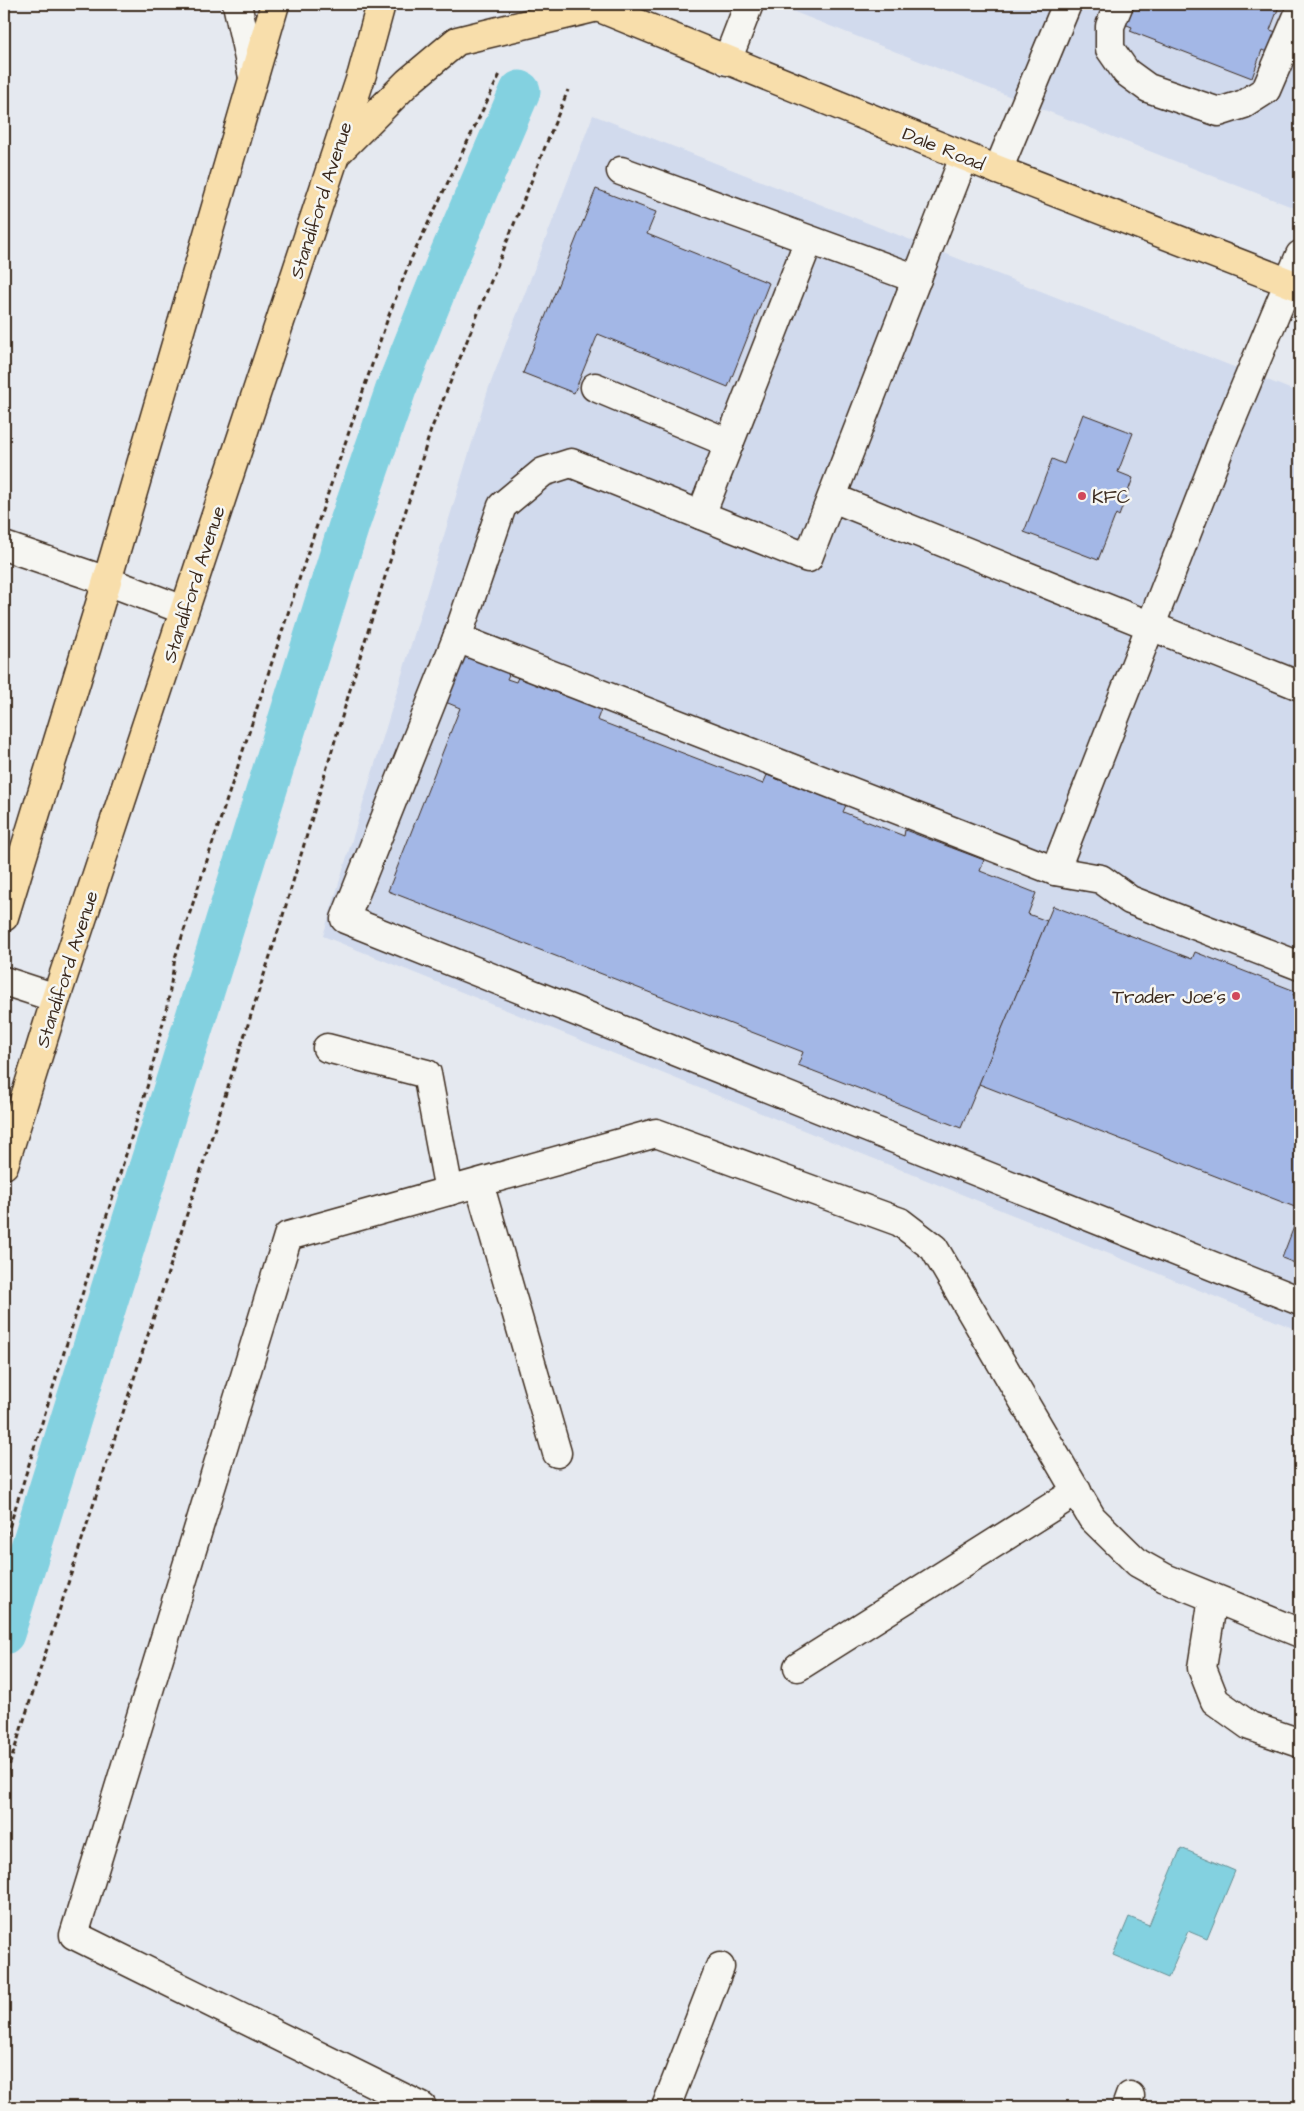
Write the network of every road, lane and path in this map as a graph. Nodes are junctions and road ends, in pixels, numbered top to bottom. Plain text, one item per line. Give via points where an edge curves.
1 (237, 4) edge
2 (275, 4) edge
3 (381, 4) edge
4 (750, 4) edge
5 (1119, 4) edge
6 (594, 5) edge
7 (1058, 6) edge
8 (1300, 11) edge
9 (727, 61) junction
10 (501, 72) dead end
11 (253, 77) junction
12 (568, 90) dead end
13 (334, 156) junction
14 (964, 157) junction
15 (998, 170) junction
16 (621, 171) dead end
17 (809, 240) junction
18 (1300, 255) edge
19 (917, 279) junction
20 (1295, 285) edge
21 (595, 387) dead end
22 (729, 442) junction
23 (833, 498) junction
24 (701, 515) junction
25 (4, 546) edge
26 (107, 580) junction
27 (184, 610) junction
28 (1152, 626) junction
29 (456, 638) junction
30 (1300, 686) edge
31 (1055, 871) junction
32 (4, 917) edge
33 (1300, 966) edge
34 (4, 981) edge
35 (56, 998) junction
36 (327, 1048) dead end
37 (11, 1114) edge
38 (4, 1165) edge
39 (479, 1183) junction
40 (449, 1191) junction
41 (1300, 1301) edge
42 (557, 1453) dead end
43 (1077, 1492) junction
44 (4, 1544) edge
45 (1212, 1598) junction
46 (1300, 1633) edge
47 (798, 1667) dead end
48 (1300, 1743) edge
49 (4, 1782) edge
50 (720, 1967) dead end
51 (411, 2105) edge
52 (666, 2107) edge

1 - 11 street
2 - 11 main road
3 - 13 main road, Standiford Avenue via 362,74
4 - 9 street
5 - 8 street via 1110,26 1110,50 1126,72 1148,88 1219,112 1244,104 1266,90
6 - 9 main road, Dale Road
6 - 13 main road via 457,41 408,82
7 - 15 street
9 - 14 main road, Dale Road
10 - 44 path via 411,259 312,540 175,958 148,1084
11 - 26 main road
12 - 49 path via 431,430 278,931
13 - 27 main road, Standiford Avenue
14 - 15 main road, Dale Road
14 - 19 street
15 - 20 main road, Dale Road
16 - 17 street
17 - 19 street
17 - 22 street
18 - 20 street
19 - 23 street
20 - 28 street via 1223,440
21 - 22 street
22 - 24 street
23 - 24 street via 808,558
23 - 28 street
24 - 29 street via 570,463 543,472 502,506
25 - 26 street
26 - 27 street
26 - 32 main road
27 - 35 main road, Standiford Avenue
28 - 30 street
28 - 31 street
29 - 31 street
29 - 41 street via 345,919
31 - 33 street via 1101,878 1130,900
34 - 35 street
35 - 37 main road, Standiford Avenue
36 - 40 street via 427,1074
37 - 38 main road, Standiford Avenue
39 - 40 street
39 - 42 street
39 - 43 street via 656,1133 900,1222 934,1248
40 - 51 street via 288,1236 74,1935
43 - 45 street via 1092,1518 1138,1563
43 - 47 street
45 - 46 street
45 - 48 street via 1202,1668 1216,1701 1250,1726
50 - 52 street

